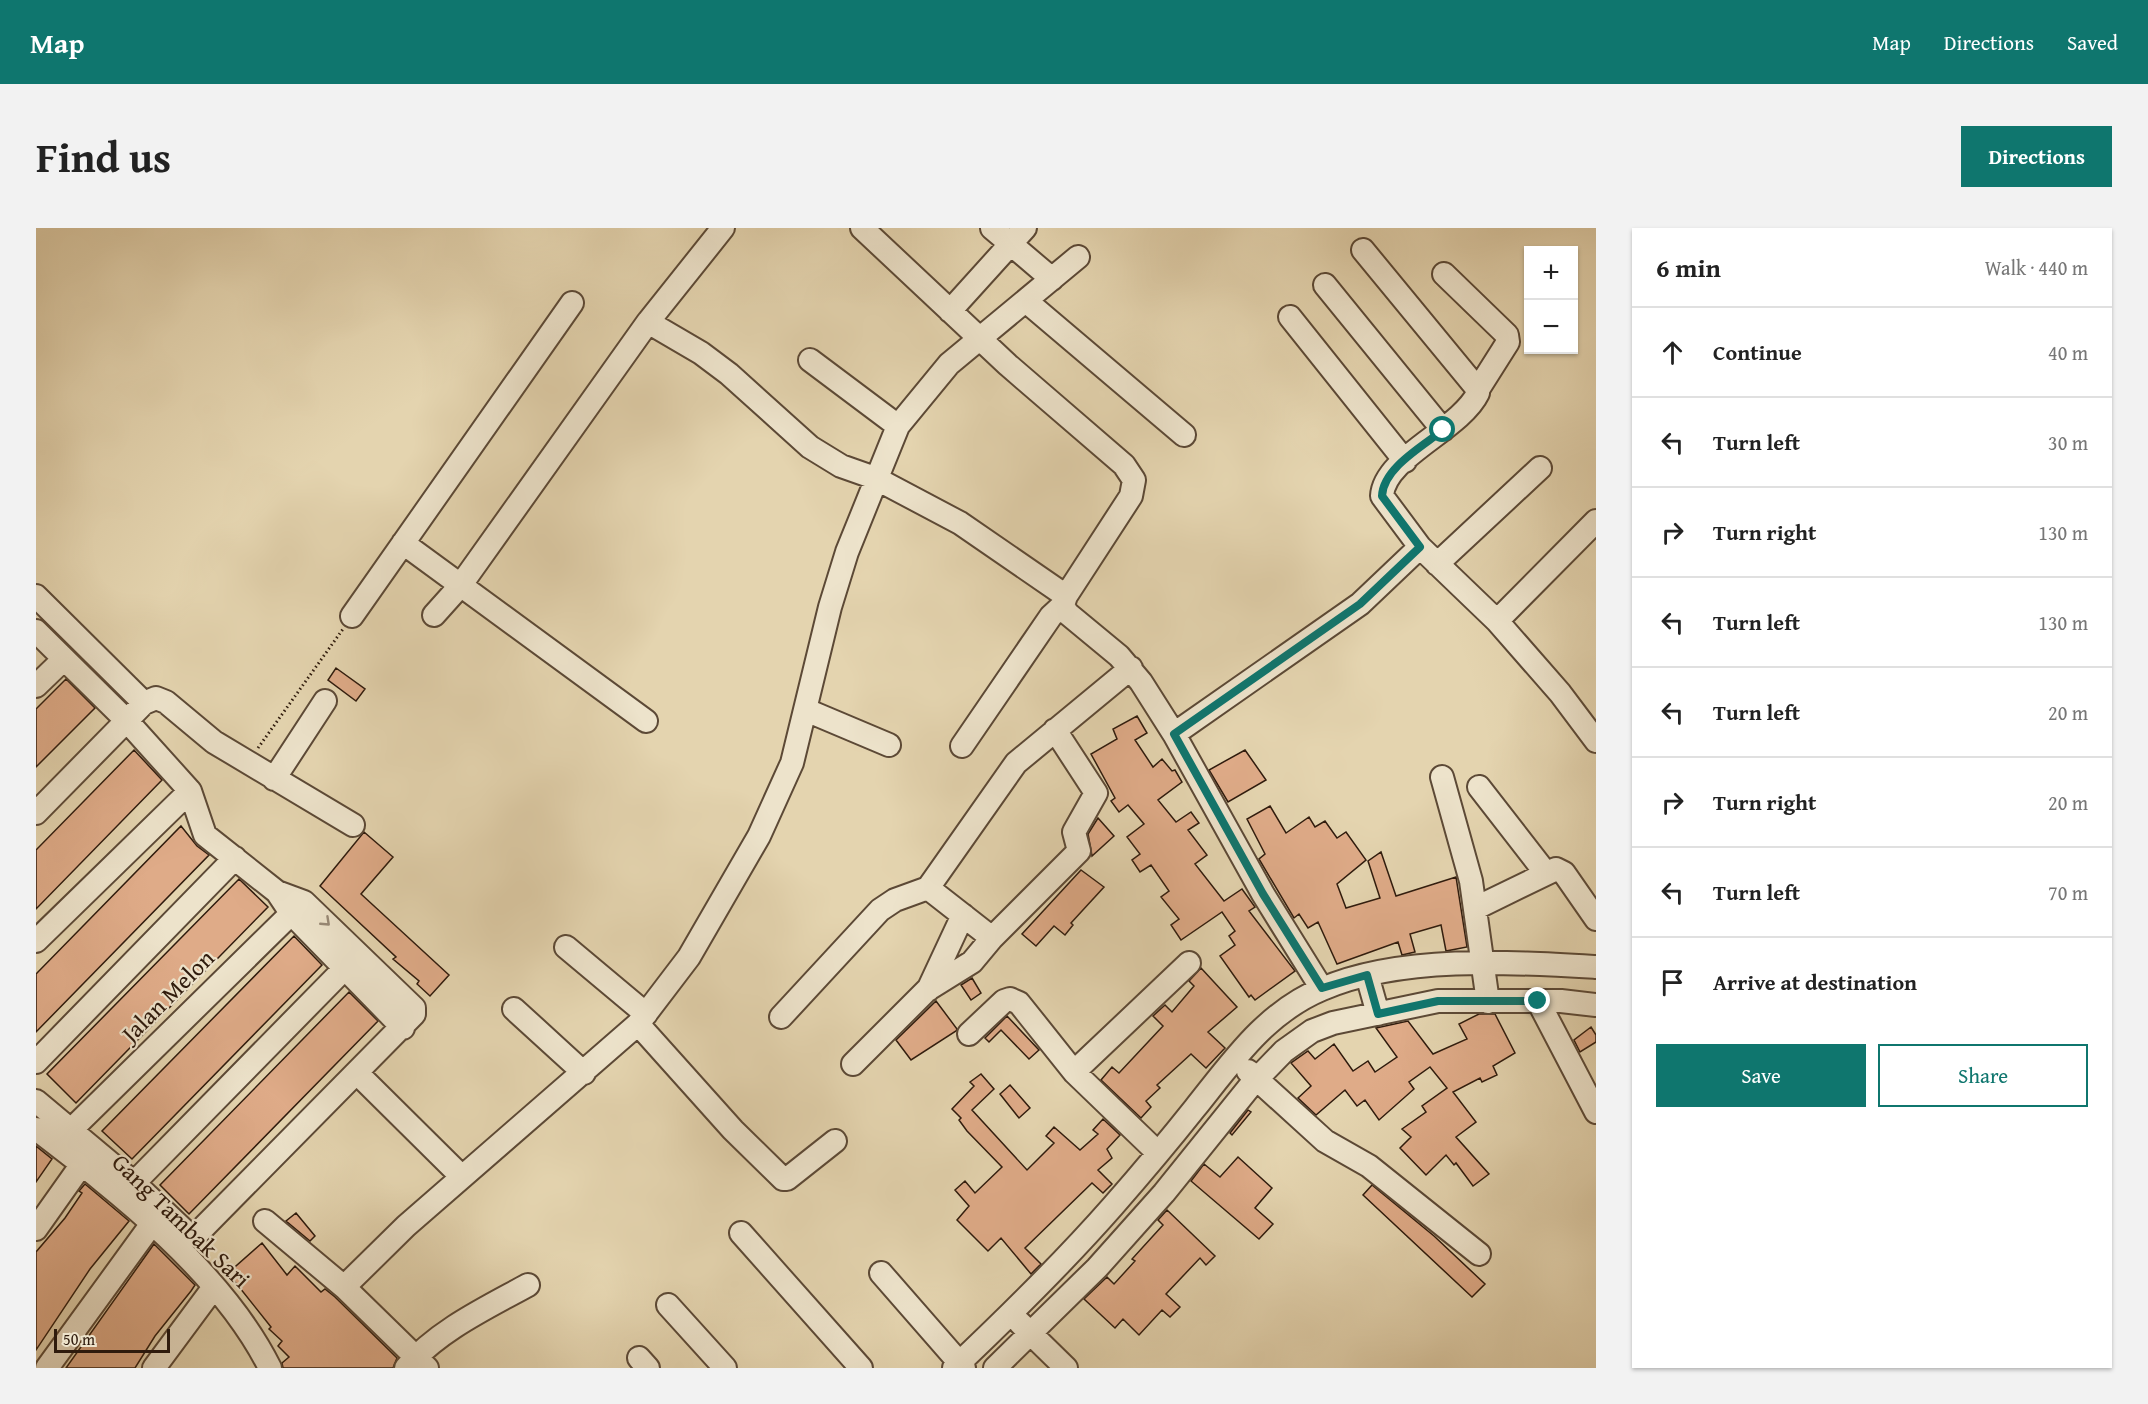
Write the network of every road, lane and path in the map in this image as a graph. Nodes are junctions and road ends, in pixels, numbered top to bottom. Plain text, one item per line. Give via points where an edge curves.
1 (723, 228) edge
2 (862, 228) edge
3 (992, 228) edge
4 (1018, 236) edge
5 (1363, 250) dead end
6 (1078, 257) dead end
7 (1444, 274) dead end
8 (1052, 279) junction
9 (1325, 285) dead end
10 (1026, 301) junction
11 (572, 303) dead end
12 (950, 311) junction
13 (1290, 317) dead end
14 (648, 322) junction
15 (980, 339) junction
16 (810, 360) dead end
17 (1477, 391) junction
18 (898, 426) junction
19 (1443, 430) junction
20 (1184, 435) dead end
21 (1405, 461) junction
22 (1540, 468) dead end
23 (875, 478) junction
24 (1596, 521) edge
25 (403, 543) junction
26 (1420, 547) junction
27 (1437, 564) junction
28 (460, 586) junction
29 (36, 596) edge
30 (1065, 601) junction
31 (434, 615) dead end
32 (352, 616) joint
33 (1497, 621) junction
34 (36, 631) edge
35 (64, 658) junction
36 (1131, 669) junction
37 (36, 686) edge
38 (325, 700) dead end
39 (144, 703) junction
40 (806, 710) junction
41 (127, 721) junction
42 (646, 721) dead end
43 (1055, 730) junction
44 (1174, 734) junction
45 (1596, 741) edge
46 (889, 745) dead end
47 (962, 746) dead end
48 (248, 762) junction
49 (1443, 777) dead end
50 (274, 779) junction
51 (1479, 787) dead end
52 (190, 791) junction
53 (36, 813) edge
54 (353, 825) dead end
55 (235, 858) junction
56 (1545, 872) junction
57 (928, 888) junction
58 (298, 907) junction
59 (1476, 908) junction
60 (963, 915) junction
61 (1596, 919) edge
62 (992, 938) junction
63 (36, 941) edge
64 (566, 947) dead end
65 (1189, 963) dead end
66 (344, 969) junction
67 (1486, 981) junction
68 (1581, 987) edge
69 (1322, 988) junction
70 (927, 990) junction
71 (1372, 994) junction
72 (1538, 1001) junction
73 (514, 1009) dead end
74 (781, 1017) dead end
75 (642, 1019) junction
76 (402, 1028) junction
77 (969, 1034) dead end
78 (36, 1062) edge
79 (853, 1064) dead end
80 (1246, 1070) junction
81 (1074, 1072) junction
82 (584, 1073) junction
83 (358, 1074) junction
84 (36, 1101) edge
85 (1596, 1113) edge
86 (36, 1129) edge
87 (71, 1130) junction
88 (1187, 1140) junction
89 (835, 1141) dead end
90 (82, 1164) junction
91 (462, 1178) junction
92 (134, 1183) junction
93 (1152, 1184) junction
94 (1126, 1214) junction
95 (265, 1221) dead end
96 (151, 1225) junction
97 (36, 1229) edge
98 (741, 1233) dead end
99 (1479, 1254) dead end
100 (881, 1273) dead end
101 (528, 1285) dead end
102 (214, 1287) junction
103 (344, 1287) junction
104 (668, 1305) dead end
105 (1021, 1324) junction
106 (416, 1364) edge
107 (960, 1366) edge
108 (47, 1368) edge
109 (154, 1368) edge
110 (270, 1368) edge
111 (725, 1368) edge
112 (861, 1368) edge
113 (995, 1368) edge
114 (1066, 1368) edge

1 - 14 street
2 - 12 street
3 - 4 street
4 - 8 street
4 - 12 street
5 - 17 street
6 - 8 street
7 - 17 street via 1507,335 1508,342
8 - 10 street
9 - 19 street
10 - 15 street
10 - 20 street
11 - 25 street
12 - 15 street
13 - 21 street
14 - 23 street via 729,374 810,447 841,466
14 - 28 street
15 - 18 street via 949,364
15 - 30 street via 1124,465 1134,480 1131,496
16 - 18 street
17 - 19 street via 1474,401
18 - 23 street
19 - 21 street
21 - 26 street via 1384,483 1382,496
22 - 27 street
23 - 30 street via 960,523
23 - 40 street via 830,607
24 - 33 street
25 - 28 street
25 - 32 street
26 - 27 street
26 - 44 street via 1360,604
27 - 33 street
28 - 31 street
28 - 42 street
29 - 39 street
30 - 36 street via 1067,613
30 - 47 street
32 - 48 path
33 - 45 street
34 - 35 street
35 - 37 street
35 - 41 street
36 - 43 street
36 - 44 street
38 - 50 street
39 - 41 street
39 - 48 street via 162,699 208,738
40 - 46 street
40 - 75 street via 792,763 759,836 689,957
41 - 52 street
41 - 53 street
43 - 57 street via 1016,763
43 - 62 street via 1096,793 1074,832 1080,851
44 - 69 street via 1263,894
48 - 50 street
49 - 59 street
50 - 54 street
51 - 56 street
52 - 55 street via 205,835
52 - 63 street
55 - 58 street
55 - 78 street
56 - 59 street
56 - 61 street via 1556,869 1564,873
57 - 60 street
57 - 74 street via 880,910
58 - 66 street
58 -> 76 street via 414,1008 414,1014
58 - 87 street, Jalan Melon
59 - 67 street
60 - 62 street
60 - 70 street
62 - 70 street via 972,962
64 - 75 street
65 - 81 street
66 - 76 street
66 - 92 street
67 - 68 street
67 - 71 street via 1438,1001
67 - 71 street via 1418,967
67 - 72 street
68 - 72 street
69 - 71 street
69 - 80 street via 1277,1015
70 - 79 street
71 - 80 street via 1333,1023 1312,1030 1284,1051
72 - 85 street
73 - 82 street
75 - 82 street
75 - 89 street via 733,1130 783,1179
76 - 83 street
77 - 81 street via 1010,999 1019,1003
80 - 88 street
80 - 88 street
80 - 99 street via 1325,1141 1369,1166
81 - 88 street
82 - 91 street
83 - 91 street
83 - 92 street via 193,1235
84 - 87 street
86 - 90 street, Gang Tambak Sari
87 - 92 street
88 - 93 street
88 - 93 street
90 - 96 street, Gang Tambak Sari
90 - 97 street
91 - 103 street via 398,1233
93 - 94 street
93 - 94 street
94 - 105 street
94 - 105 street via 1075,1291
95 - 103 street
96 - 102 street, Gang Tambak Sari
96 - 108 street
98 - 112 street
100 - 107 street
101 - 106 street via 452,1329
102 - 109 street
102 - 110 street, Gang Tambak Sari via 244,1322
103 - 106 street
104 - 111 street
105 - 107 street
105 - 113 street
105 - 114 street

